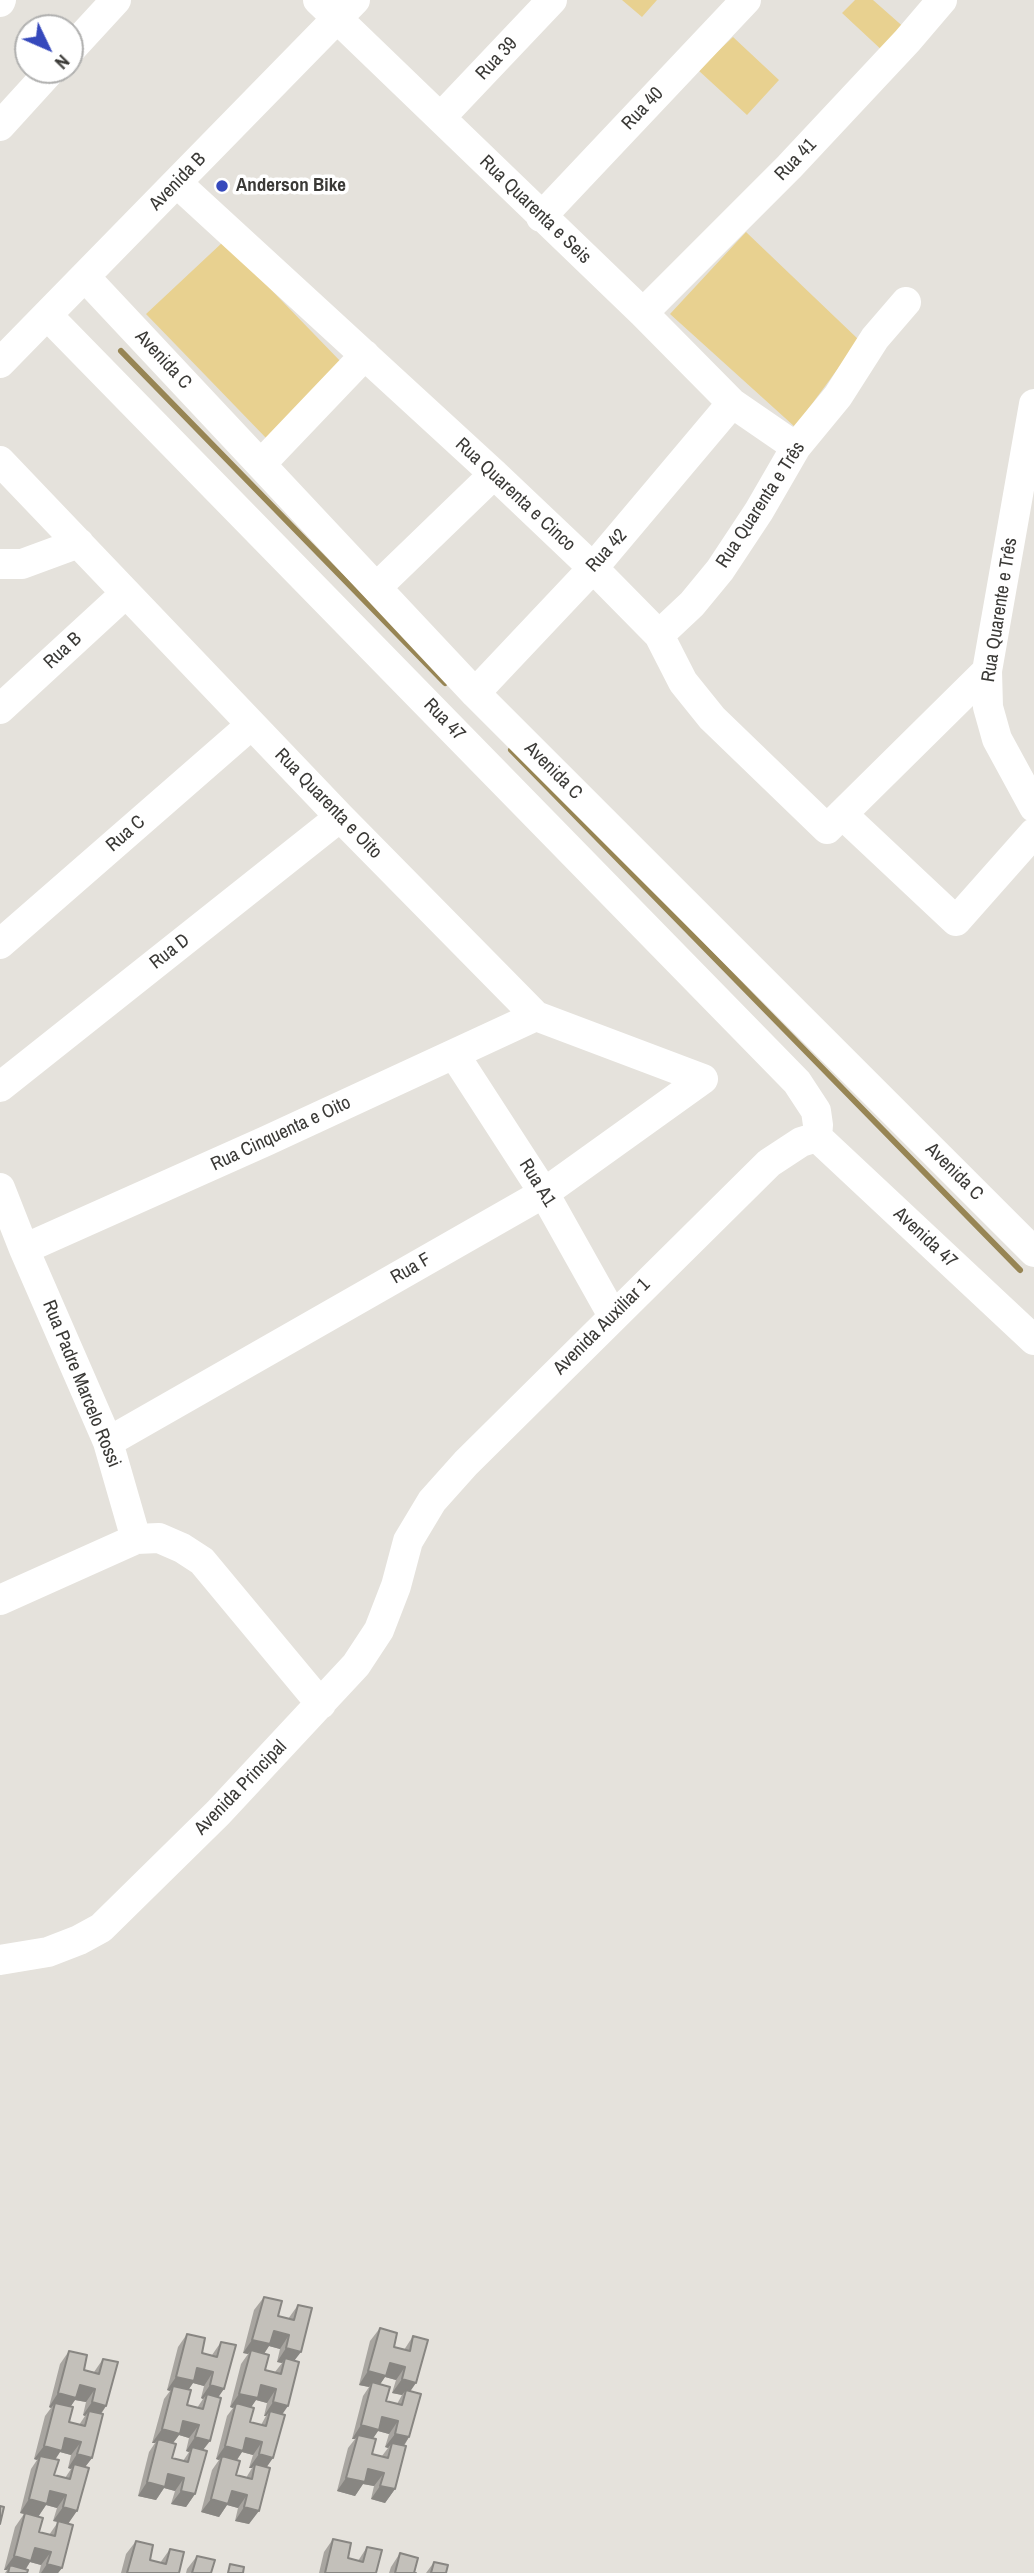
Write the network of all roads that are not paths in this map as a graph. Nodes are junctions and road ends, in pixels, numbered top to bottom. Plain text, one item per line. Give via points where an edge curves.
1 (116, 0) edge
2 (552, 0) edge
3 (746, 0) edge
4 (942, 0) edge
5 (337, 6) edge
6 (84, 35) edge
7 (38, 84) edge
8 (441, 117) junction
9 (0, 126) edge
10 (177, 183) junction
11 (541, 217) junction
12 (85, 277) junction
13 (906, 302) dead end
14 (643, 313) junction
15 (48, 316) junction
16 (365, 355) junction
17 (0, 363) edge
18 (732, 403) junction
19 (1034, 404) edge
20 (796, 447) junction
21 (0, 461) edge
22 (261, 464) junction
23 (494, 474) junction
24 (79, 543) junction
25 (0, 564) edge
26 (593, 568) junction
27 (377, 587) junction
28 (126, 593) junction
29 (659, 635) junction
30 (987, 671) junction
31 (475, 693) junction
32 (0, 709) edge
33 (251, 725) junction
34 (1034, 807) edge
35 (340, 817) junction
36 (834, 822) junction
37 (1034, 833) edge
38 (0, 944) edge
39 (536, 1016) junction
40 (454, 1054) junction
41 (703, 1079) joint
42 (0, 1087) edge
43 (817, 1137) junction
44 (0, 1188) edge
45 (544, 1193) junction
46 (24, 1249) junction
47 (1034, 1252) edge
48 (613, 1316) junction
49 (1034, 1340) edge
50 (108, 1442) junction
51 (136, 1539) junction
52 (408, 1541) joint
53 (0, 1600) edge
54 (321, 1704) junction
55 (0, 1960) edge

1 - 6 street
2 - 8 street, Rua 39
3 - 11 street, Rua 40
4 - 14 street, Rua 41 via 789,167
5 - 8 street, Rua Quarenta e Seis
5 - 10 street, Avenida B
7 - 9 street
8 - 11 street, Rua Quarenta e Seis
10 - 12 street, Avenida B
10 - 16 street, Rua Quarenta e Cinco
11 - 14 street, Rua Quarenta e Seis
12 - 15 street, Avenida B
12 - 22 street, Avenida C
13 - 20 street, Rua Quarenta e Três
14 - 18 street, Rua Quarenta e Seis
15 - 17 street, Avenida B
15 - 43 street, Rua 47 via 797,1082 816,1111
16 - 22 street
16 - 23 street, Rua Quarenta e Cinco
18 - 20 street, Rua Quarenta e Seis
18 - 26 street, Rua 42
19 - 30 street, Rua Quarente e Três
20 - 29 street, Rua Quarenta e Três via 720,570
21 - 24 street, Rua Quarenta e Oito
22 - 27 street, Avenida C
23 - 26 street, Rua Quarenta e Cinco
23 - 27 street
24 - 25 street via 22,564
24 - 28 street, Rua Quarenta e Oito
26 - 29 street, Rua Quarenta e Cinco
26 - 31 street, Rua 42
27 - 31 street, Avenida C
28 - 32 street, Rua B
28 - 33 street, Rua Quarenta e Oito
29 - 36 street, Rua Quarenta e Cinco via 683,682 712,718
30 - 34 street, Rua Quarente e Três via 988,707 997,739
30 - 36 street
31 - 47 street, Avenida C
33 - 35 street, Rua Quarenta e Oito
33 - 38 street, Rua C
35 - 39 street, Rua Quarenta e Oito
35 - 42 street, Rua D
36 - 37 street, Rua Quarenta e Cinco via 956,921
39 - 40 street, Rua Cinquenta e Oito
39 - 41 street, Rua Quarenta e Oito
40 - 45 street, Rua A1
40 - 46 street, Rua Cinquenta e Oito
41 - 45 street, Rua F
43 - 48 street, Avenida Auxiliar 1 via 769,1163
43 - 49 street, Avenida 47
44 - 46 street, Rua Padre Marcelo Rossi
45 - 48 street, Rua A1
45 - 50 street, Rua F
46 - 50 street, Rua Padre Marcelo Rossi
48 - 52 street, Avenida Auxiliar 1 via 432,1501
50 - 51 street, Rua Padre Marcelo Rossi
51 - 53 street
51 - 54 street via 159,1538 202,1561
52 - 54 street, Avenida Principal via 379,1630
54 - 55 street, Avenida Principal via 105,1925 48,1952

